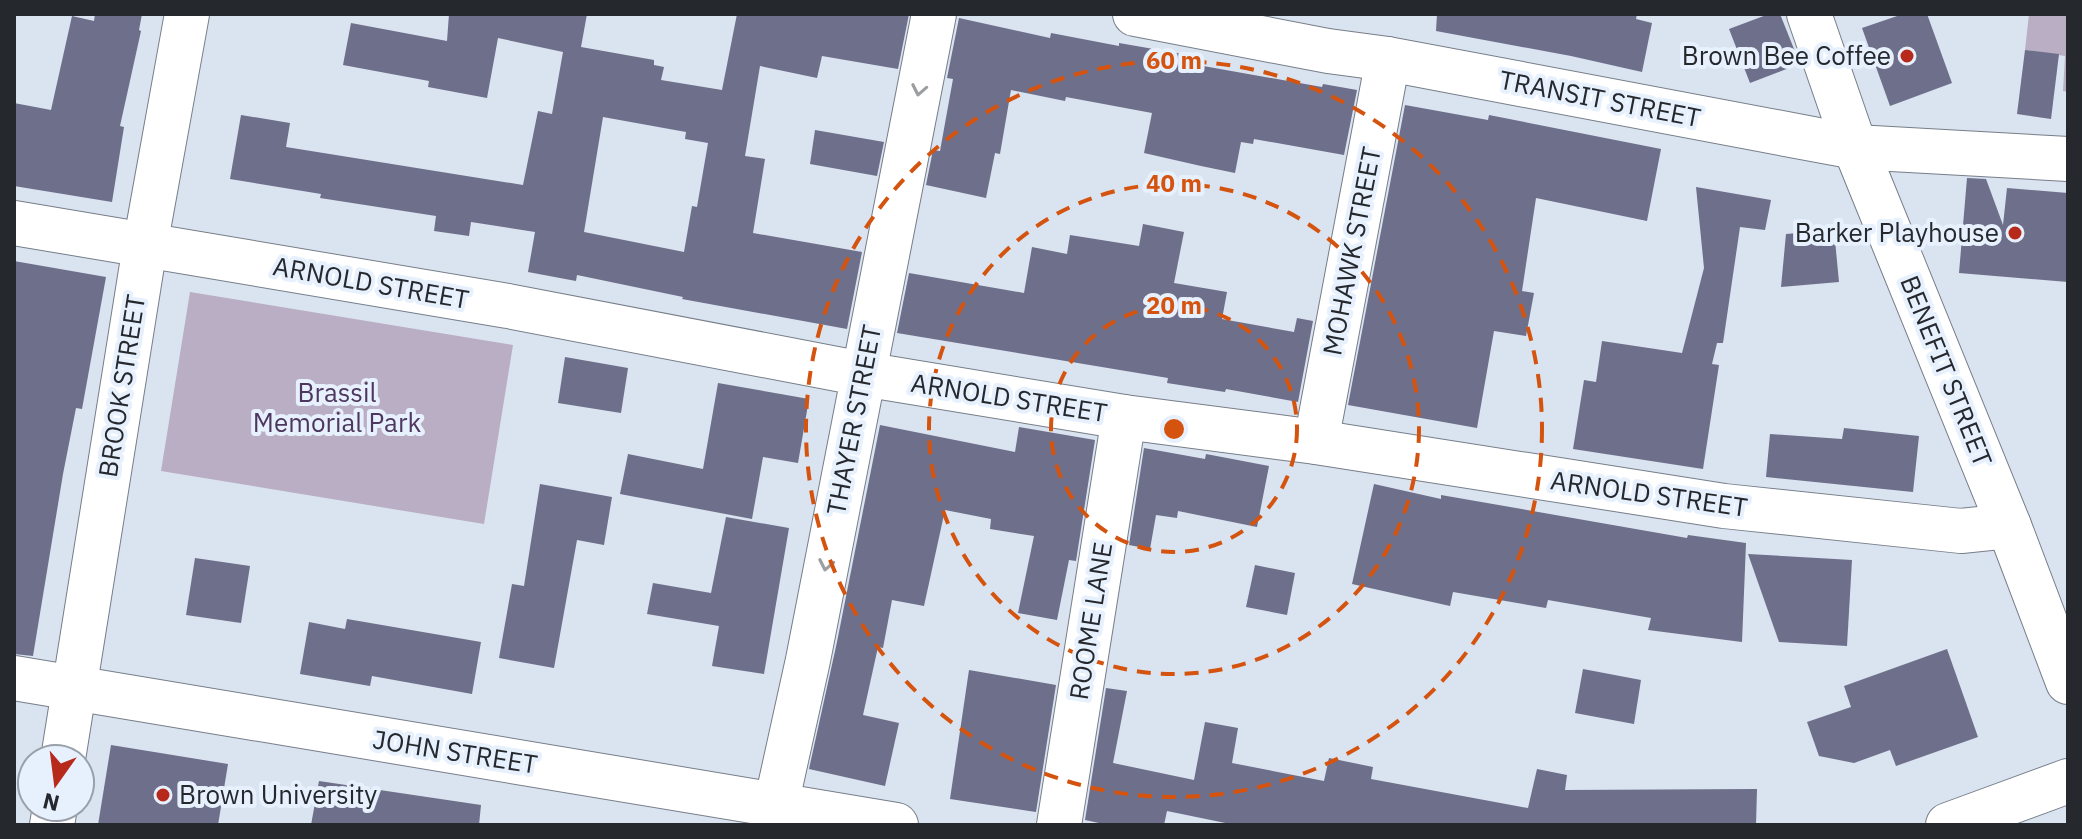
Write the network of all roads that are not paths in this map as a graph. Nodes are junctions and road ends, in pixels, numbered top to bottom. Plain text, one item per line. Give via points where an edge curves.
1 (187, 14) edge
2 (934, 14) edge
3 (1135, 14) edge
4 (1809, 14) edge
5 (1388, 59) junction
6 (1855, 147) junction
7 (2068, 159) edge
8 (14, 223) edge
9 (145, 246) junction
10 (863, 374) junction
11 (1124, 417) junction
12 (1316, 442) junction
13 (2009, 526) junction
14 (2067, 675) edge
15 (14, 678) edge
16 (74, 688) junction
17 (65, 743) edge
18 (2068, 781) edge
19 (774, 815) edge
20 (896, 825) edge
21 (1059, 825) edge
22 (1948, 825) edge

1 - 9 street, BROOK STREET
2 -> 10 street, THAYER STREET
3 - 5 street, TRANSIT STREET
4 - 6 street, BENEFIT STREET
5 - 6 street, TRANSIT STREET
5 - 12 street, MOHAWK STREET
6 - 7 street, TRANSIT STREET
6 - 13 street, BENEFIT STREET
8 - 9 street, ARNOLD STREET
9 - 10 street, ARNOLD STREET via 508,306
9 - 16 street, BROOK STREET
10 - 11 street, ARNOLD STREET
10 -> 19 street, THAYER STREET
11 - 12 street, ARNOLD STREET
11 - 21 street, ROOME LANE
12 - 13 street, ARNOLD STREET via 1724,506 1961,531
13 - 14 street, BENEFIT STREET
15 - 16 street, JOHN STREET
16 - 17 street, BROOK STREET
16 - 19 street, JOHN STREET
18 - 22 street
19 - 20 street, JOHN STREET

